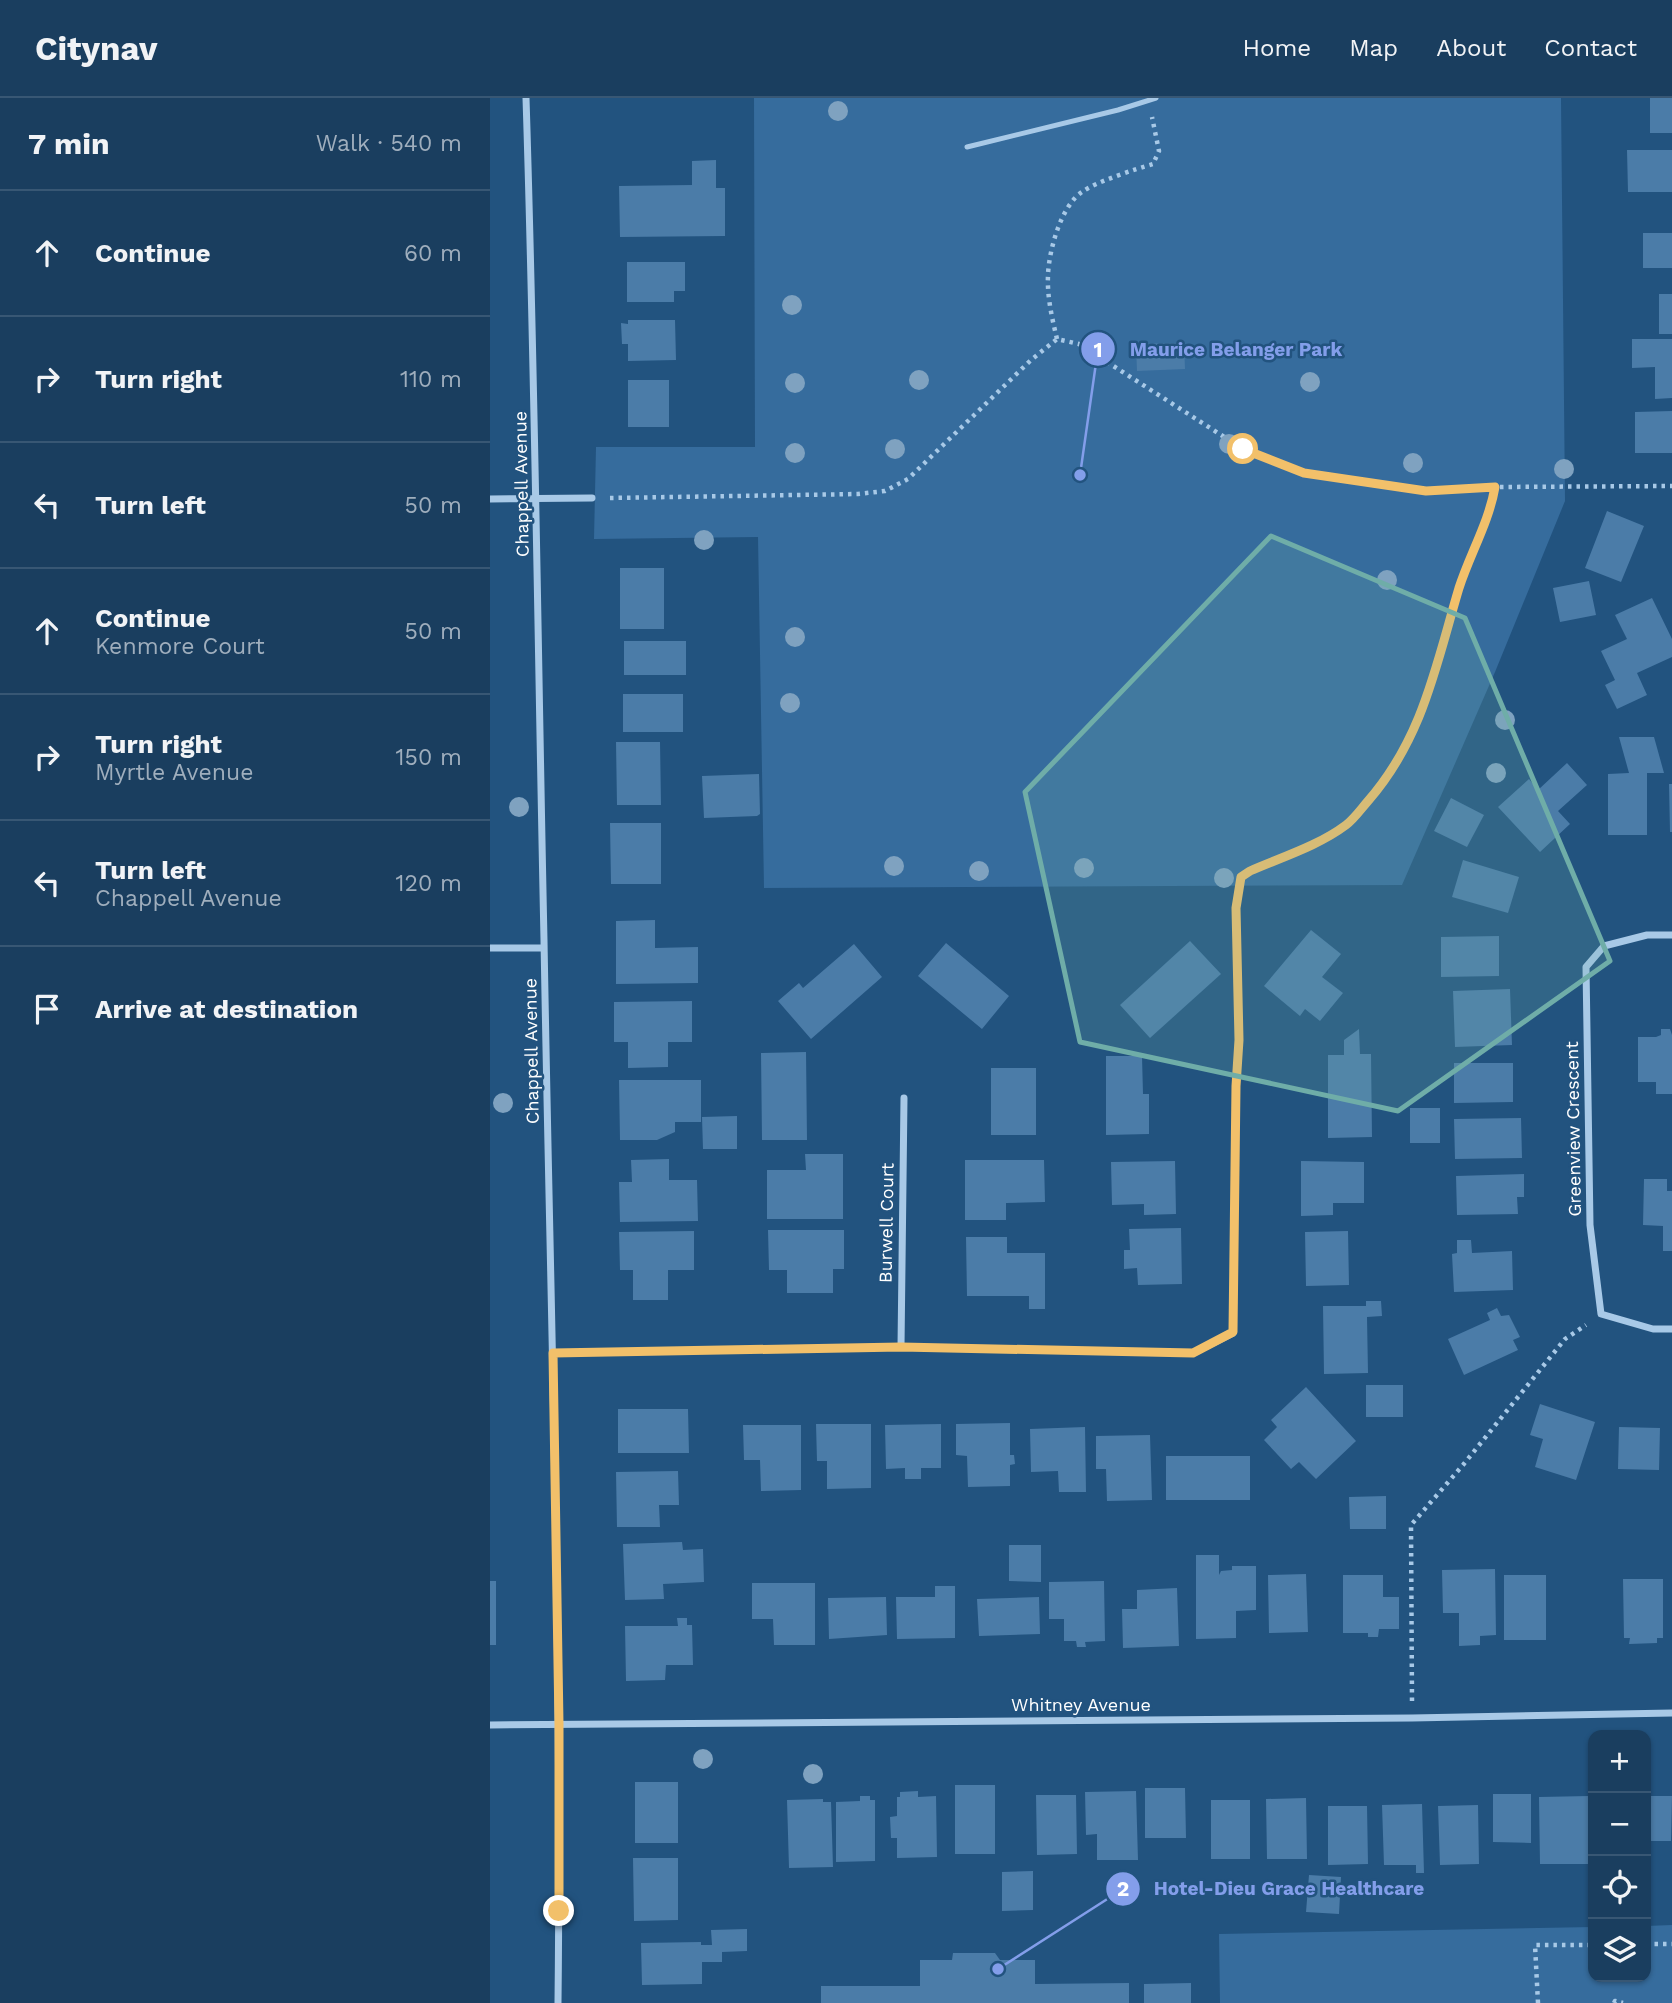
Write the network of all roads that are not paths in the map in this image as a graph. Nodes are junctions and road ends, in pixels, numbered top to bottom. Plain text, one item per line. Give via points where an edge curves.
1 (526, 98) edge
2 (1156, 98) edge
3 (967, 147) dead end
4 (537, 498) junction
5 (592, 498) road end
6 (490, 499) edge
7 (1672, 935) edge
8 (490, 948) edge
9 (544, 948) junction
10 (1236, 1086) road end
11 (904, 1098) dead end
12 (1672, 1329) edge
13 (901, 1347) junction
14 (553, 1353) junction
15 (1672, 1713) edge
16 (559, 1724) junction
17 (490, 1725) edge
18 (558, 2003) edge

1 - 4 street, Chappell Avenue
2 - 3 lane
4 - 5 street
4 - 6 street
4 - 9 street, Chappell Avenue
7 - 12 street, Greenview Crescent via 1647,935 1604,946 1586,967 1590,1225 1601,1314 1653,1329
8 - 9 street
9 - 14 street, Chappell Avenue
10 - 13 street via 1233,1332 1193,1353
11 - 13 street, Burwell Court
13 - 14 street
14 - 16 street, Chappell Avenue
15 - 16 street, Whitney Avenue
16 - 17 street, Whitney Avenue
16 - 18 street, Chappell Avenue

